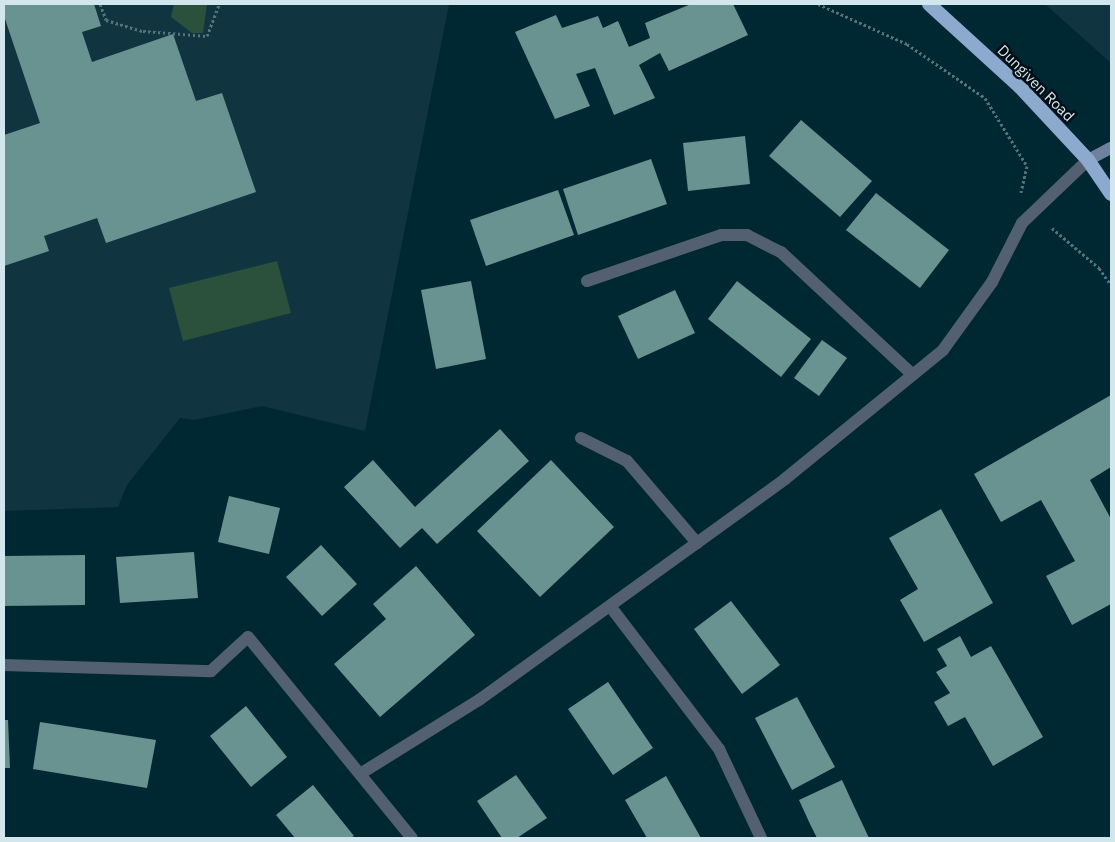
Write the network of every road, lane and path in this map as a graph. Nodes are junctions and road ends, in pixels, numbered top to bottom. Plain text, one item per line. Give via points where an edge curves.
1 (100, 4) edge
2 (219, 4) edge
3 (818, 4) edge
4 (929, 4) edge
5 (1111, 148) edge
6 (1088, 160) junction
7 (1111, 194) edge
8 (1031, 211) junction
9 (587, 281) dead end
10 (1111, 285) edge
11 (913, 375) junction
12 (581, 438) dead end
13 (697, 543) junction
14 (610, 606) junction
15 (4, 665) edge
16 (360, 774) junction
17 (412, 838) edge
18 (761, 838) edge

1 - 2 path via 106,20 143,31 207,36
3 - 8 path via 907,44 984,98 1027,166 1019,190
4 - 6 highway, Dungiven Road via 1020,86
5 - 6 main road
6 - 7 highway, Dungiven Road
6 - 8 street
8 - 10 path via 1099,268
8 - 11 street via 992,282 943,350
9 - 11 street via 720,235 747,235 781,252
11 - 13 street via 785,479
12 - 13 street via 627,460
13 - 14 street
14 - 16 street via 480,700
14 - 18 street via 719,749
15 - 16 street via 211,671 248,637
16 - 17 street

